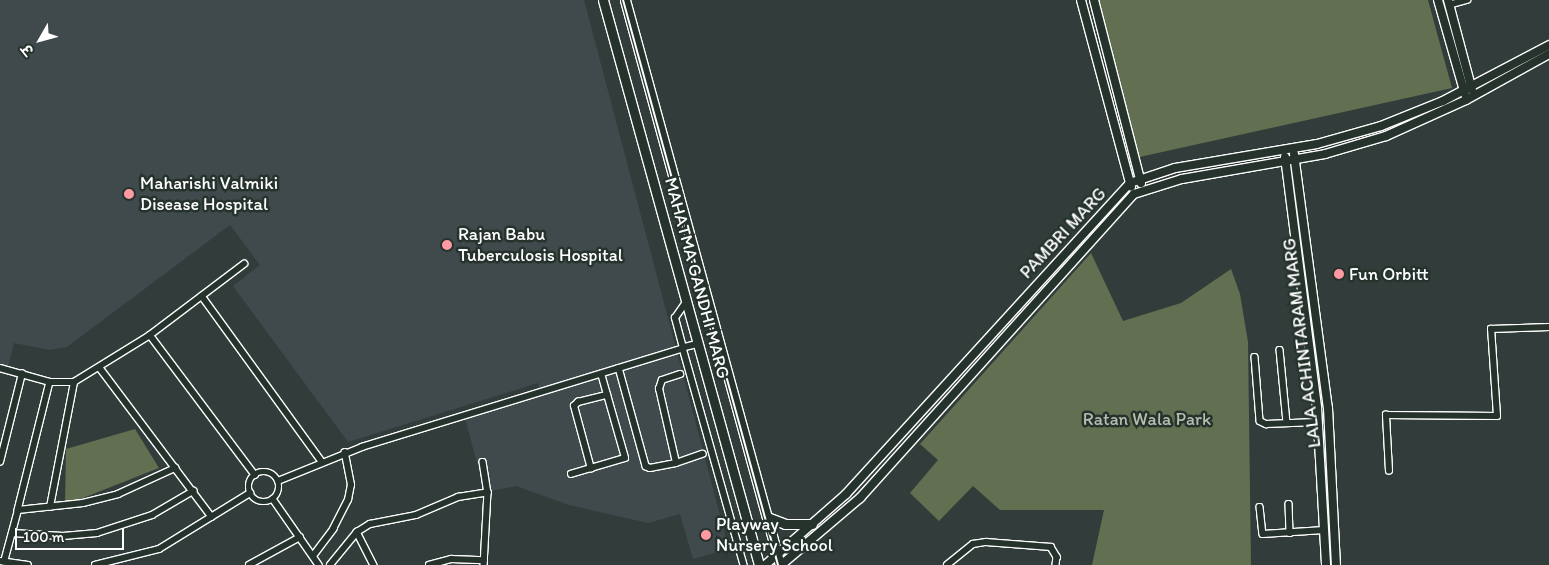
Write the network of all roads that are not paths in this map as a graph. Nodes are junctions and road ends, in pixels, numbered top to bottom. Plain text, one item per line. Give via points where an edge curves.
1 (603, 0) edge
2 (625, 0) edge
3 (1080, 0) edge
4 (1094, 0) edge
5 (1438, 0) edge
6 (1467, 0) edge
7 (1449, 2) edge
8 (1549, 45) edge
9 (1549, 54) edge
10 (1468, 88) junction
11 (1474, 96) junction
12 (1466, 100) junction
13 (1293, 148) junction
14 (1284, 150) junction
15 (1295, 159) junction
16 (1285, 161) junction
17 (1139, 179) junction
18 (1130, 183) junction
19 (1143, 190) junction
20 (1134, 194) junction
21 (244, 264) dead end
22 (202, 296) junction
23 (688, 301) junction
24 (1549, 327) edge
25 (150, 334) junction
26 (699, 344) junction
27 (683, 348) junction
28 (1280, 350) dead end
29 (971, 357) junction
30 (1254, 357) dead end
31 (979, 364) junction
32 (0, 368) edge
33 (100, 368) junction
34 (619, 368) junction
35 (22, 374) junction
36 (601, 374) junction
37 (680, 374) dead end
38 (50, 382) junction
39 (74, 382) junction
40 (607, 394) junction
41 (1317, 422) junction
42 (1287, 423) junction
43 (345, 453) junction
44 (702, 454) dead end
45 (0, 462) edge
46 (322, 462) junction
47 (483, 462) dead end
48 (676, 463) junction
49 (175, 468) junction
50 (591, 468) junction
51 (1389, 471) dead end
52 (570, 474) dead end
53 (255, 475) junction
54 (278, 481) junction
55 (193, 492) junction
56 (488, 492) junction
57 (250, 493) junction
58 (273, 499) junction
59 (1289, 504) dead end
60 (50, 507) junction
61 (1260, 507) dead end
62 (18, 510) junction
63 (212, 517) junction
64 (766, 517) junction
65 (812, 524) junction
66 (1324, 530) junction
67 (357, 532) junction
68 (12, 533) junction
69 (1290, 533) junction
70 (300, 537) junction
71 (777, 554) junction
72 (313, 556) junction
73 (130, 558) junction
74 (2, 562) edge
75 (484, 562) edge
76 (28, 565) edge
77 (95, 565) edge
78 (132, 565) edge
79 (249, 565) edge
80 (320, 565) edge
81 (330, 565) edge
82 (374, 565) edge
83 (429, 565) edge
84 (744, 565) edge
85 (759, 565) edge
86 (765, 565) edge
87 (781, 565) edge
88 (947, 565) edge
89 (1056, 565) edge
90 (1326, 565) edge
91 (1336, 565) edge

1 - 23 main road, MAHATMA GANDHI MARG
2 - 64 main road, MAHATMA GANDHI MARG
3 - 18 street
4 - 17 street
5 - 10 street
6 - 7 street
7 - 10 street
8 - 10 street, PAMBRI MARG
9 - 11 street, PAMBRI MARG
10 - 11 street
10 - 12 street
10 - 13 street, PAMBRI MARG via 1381,126
11 - 12 street, PAMBRI MARG
12 - 15 street, PAMBRI MARG via 1386,136
13 - 14 street, PAMBRI MARG
13 - 15 street, LALA ACHINTARAM MARG
14 - 16 street, LALA ACHINTARAM MARG
14 - 17 street, PAMBRI MARG via 1175,168
15 - 16 street, PAMBRI MARG
15 - 91 street, LALA ACHINTARAM MARG via 1328,408
16 - 19 street, PAMBRI MARG via 1182,178
16 - 41 street, LALA ACHINTARAM MARG
17 - 18 street, PAMBRI MARG
17 - 19 street
18 - 20 street
18 - 29 street, PAMBRI MARG
19 - 20 street, PAMBRI MARG
20 - 31 street, PAMBRI MARG
21 - 22 street
22 - 25 street
22 - 46 street
23 - 26 main road, MAHATMA GANDHI MARG
23 - 27 street via 675,318
24 - 51 street via 1491,330 1497,416 1386,416
25 - 33 street
25 - 53 street
26 - 27 street
26 - 85 main road, MAHATMA GANDHI MARG
27 - 34 street
27 - 84 street
28 - 42 street
29 - 31 street
29 - 65 street, PAMBRI MARG via 846,494
30 - 42 street via 1260,421
31 - 87 street, PAMBRI MARG via 860,498
32 - 35 street
33 - 39 street
33 - 49 street
34 - 36 street
34 - 48 street via 646,466
35 - 38 street
35 - 45 street
36 - 40 street
36 - 43 street
37 - 48 street via 665,378 660,384
38 - 39 street
38 - 62 street
39 - 60 street
40 - 50 street via 574,406
40 - 50 street via 626,458
41 - 42 street
41 - 66 street, LALA ACHINTARAM MARG
43 - 46 street
43 - 72 street via 351,485 348,500 333,529
44 - 48 street
46 - 54 street
47 - 56 street
49 - 55 street
49 - 60 street via 118,494
50 - 52 street
53 - 54 street via 268,472
53 - 57 street via 249,486
54 - 58 street via 279,488
55 - 63 street
55 - 68 street via 152,515 97,533 63,536
56 - 67 street via 370,524
56 - 75 street
57 - 58 street via 260,502
57 - 63 street
58 - 70 street
59 - 69 street
60 - 62 street
61 - 69 street via 1263,534
62 - 68 street
63 - 73 street via 159,549
64 - 65 main road via 786,524
64 - 71 main road, MAHATMA GANDHI MARG
65 - 71 street, PAMBRI MARG
66 - 69 street
66 - 90 street, LALA ACHINTARAM MARG
67 - 81 street
67 - 82 street
68 - 74 street
70 - 72 street
70 - 79 street
71 - 86 street, PAMBRI MARG
71 - 87 main road, MAHATMA GANDHI MARG
72 - 80 street
73 - 77 street
73 - 78 street
74 - 76 street
75 - 83 street via 451,559
88 - 89 street via 973,544 986,542 1051,547 1057,557

